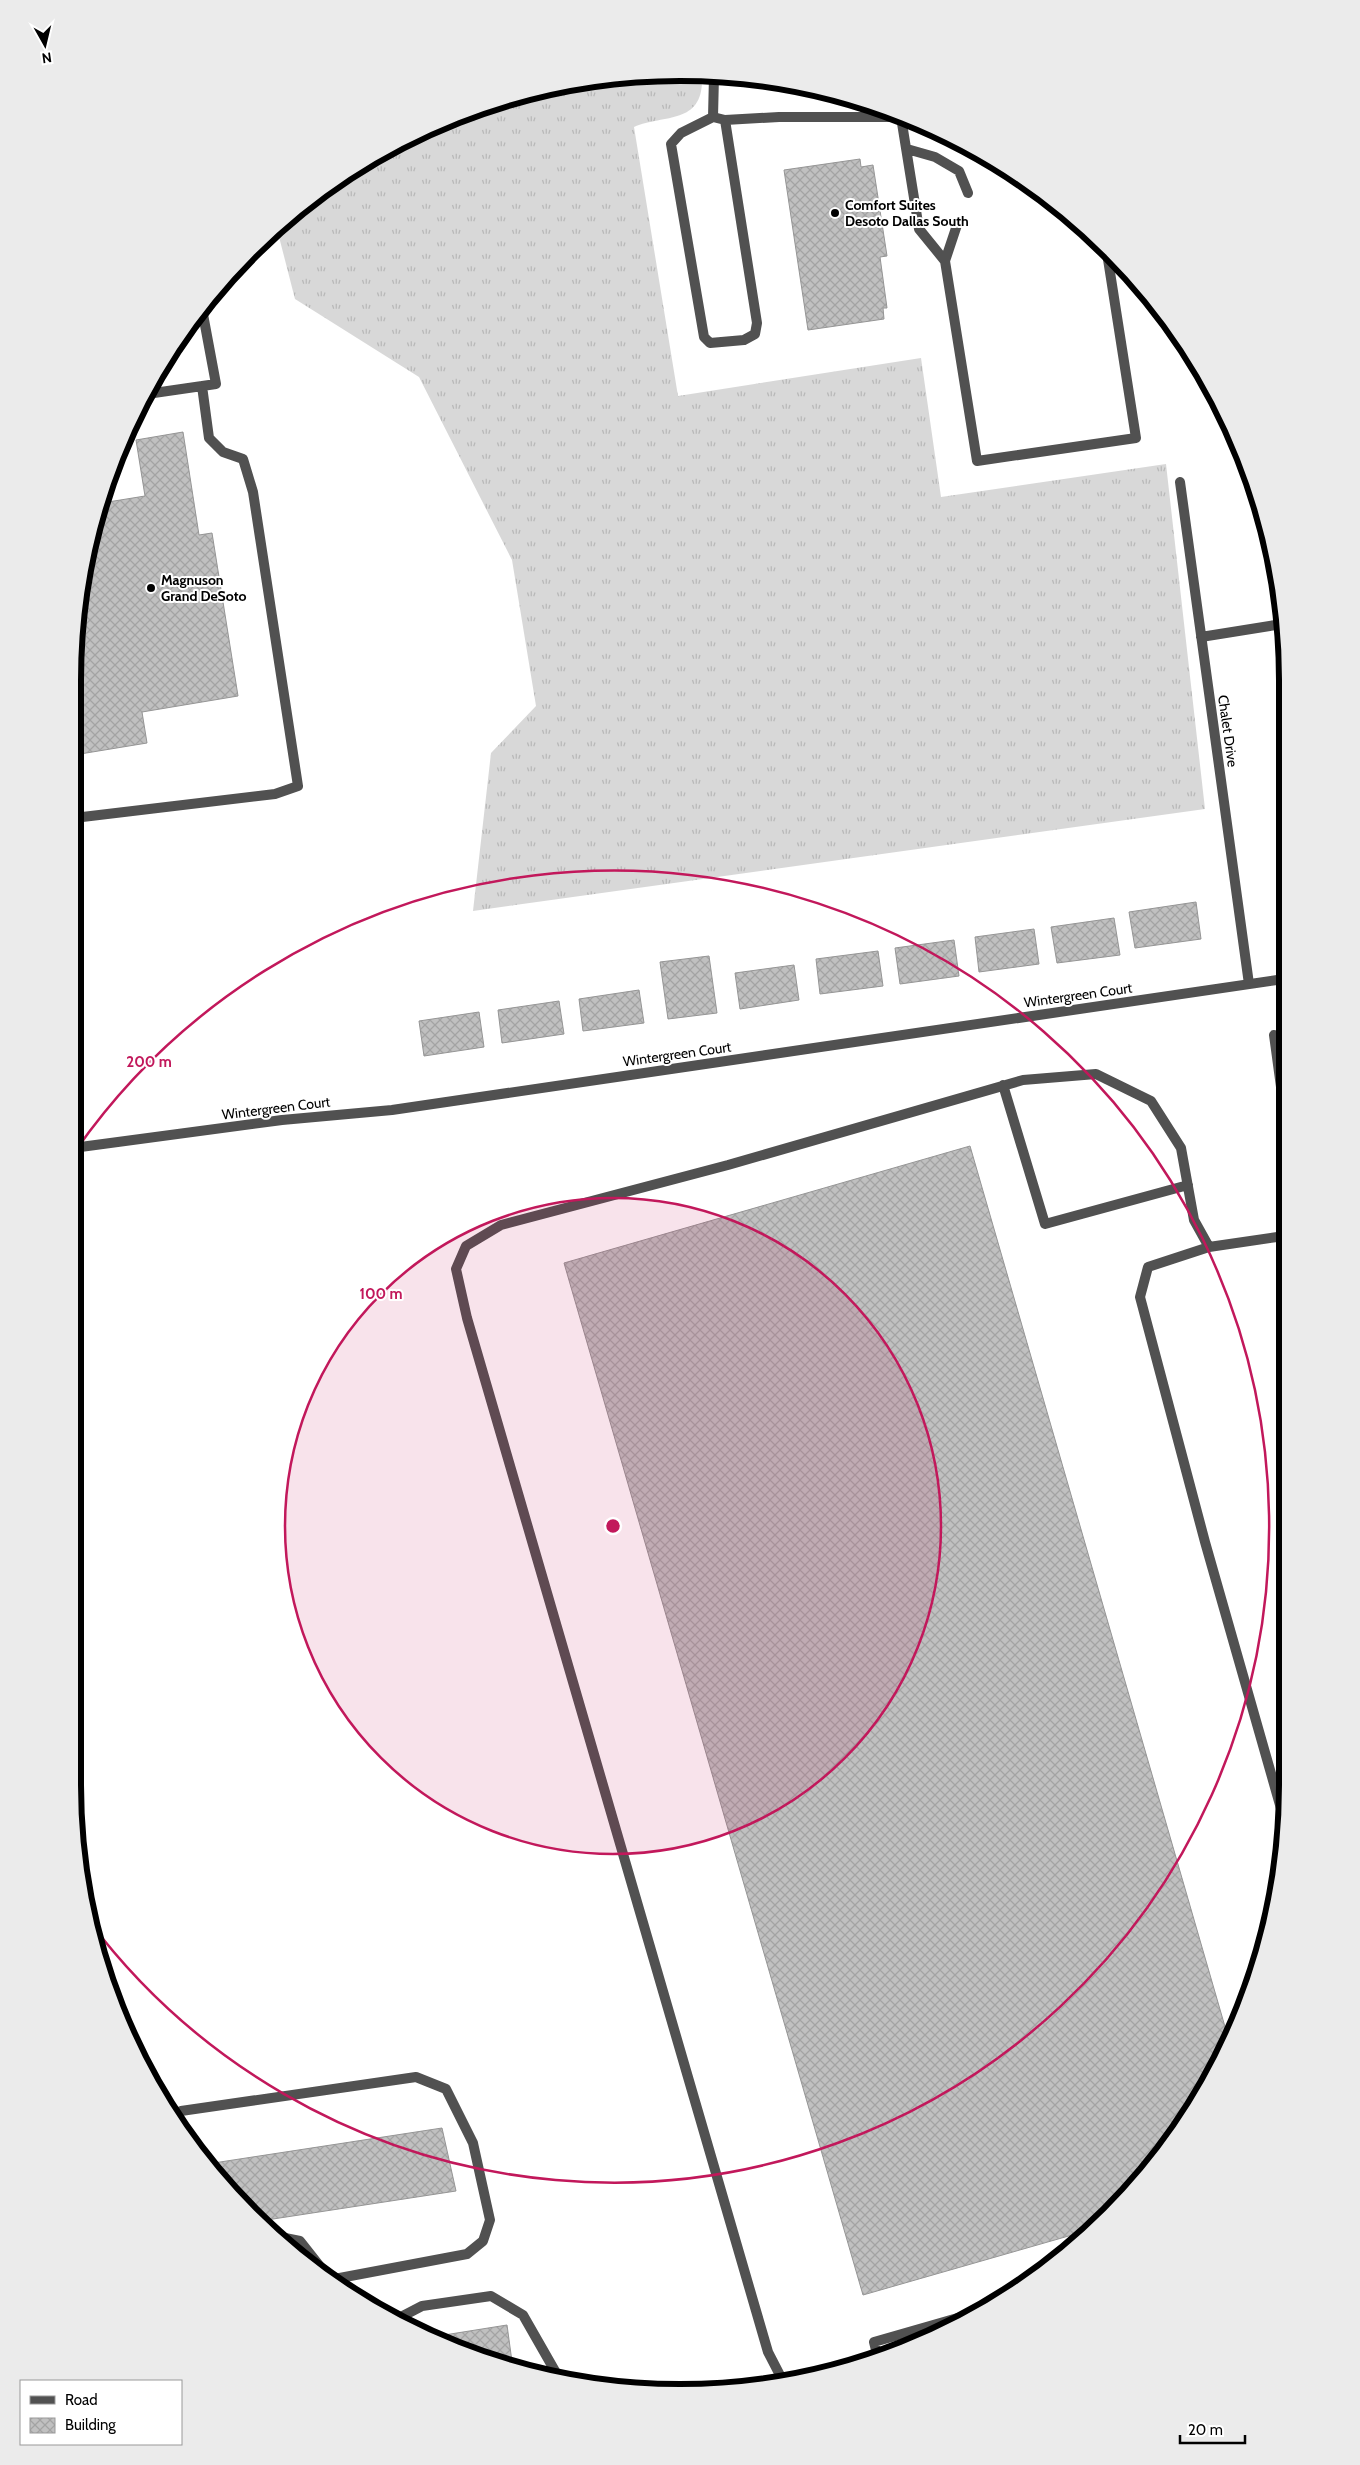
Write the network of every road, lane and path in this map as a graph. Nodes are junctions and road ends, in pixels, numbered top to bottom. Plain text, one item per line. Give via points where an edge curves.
1 (714, 83) edge
2 (713, 117) junction
3 (883, 117) edge
4 (725, 120) junction
5 (902, 125) edge
6 (907, 149) junction
7 (968, 193) dead end
8 (957, 225) dead end
9 (945, 261) junction
10 (1109, 263) edge
11 (204, 318) edge
12 (202, 386) junction
13 (155, 393) edge
14 (1180, 482) dead end
15 (1276, 625) edge
16 (1201, 637) junction
17 (81, 817) edge
18 (1279, 980) edge
19 (1249, 984) junction
20 (1274, 1035) dead end
21 (1279, 1072) edge
22 (1003, 1086) junction
23 (81, 1147) edge
24 (1188, 1185) junction
25 (1279, 1237) edge
26 (1209, 1247) junction
27 (1278, 1799) edge
28 (179, 2113) edge
29 (290, 2239) edge
30 (312, 2257) edge
31 (340, 2278) edge
32 (403, 2316) edge
33 (947, 2321) edge
34 (876, 2350) edge
35 (554, 2370) edge
36 (780, 2375) edge

1 - 2 street
2 - 4 street
2 - 4 street via 682,133 672,144 704,337 710,343 744,340 755,334 757,323
3 - 4 street
5 - 6 street
6 - 7 street via 936,157 959,172
6 - 9 street via 919,229
8 - 9 street
9 - 10 street via 978,461 1136,438
11 - 12 street via 216,384
12 - 13 street
12 - 17 street via 209,438 223,452 243,459 254,492 298,786 275,794
14 - 16 street, Chalet Drive
15 - 16 street
16 - 19 street, Chalet Drive
18 - 19 street, Wintergreen Court
19 - 23 street, Wintergreen Court via 392,1110 282,1120
20 - 21 street
22 - 24 street via 1023,1080 1096,1074 1152,1101 1181,1148
22 - 24 street via 1045,1224
22 - 36 street via 728,1165 501,1225 466,1246 456,1269 467,1318 741,2260 768,2352
24 - 26 street via 1194,1220
25 - 26 street
26 - 27 street via 1148,1267 1140,1298
28 - 31 street via 416,2077 446,2089 473,2143 490,2220 483,2241 467,2254
29 - 30 street via 300,2241
32 - 35 street via 422,2306 491,2296 523,2315
33 - 34 street via 874,2342

